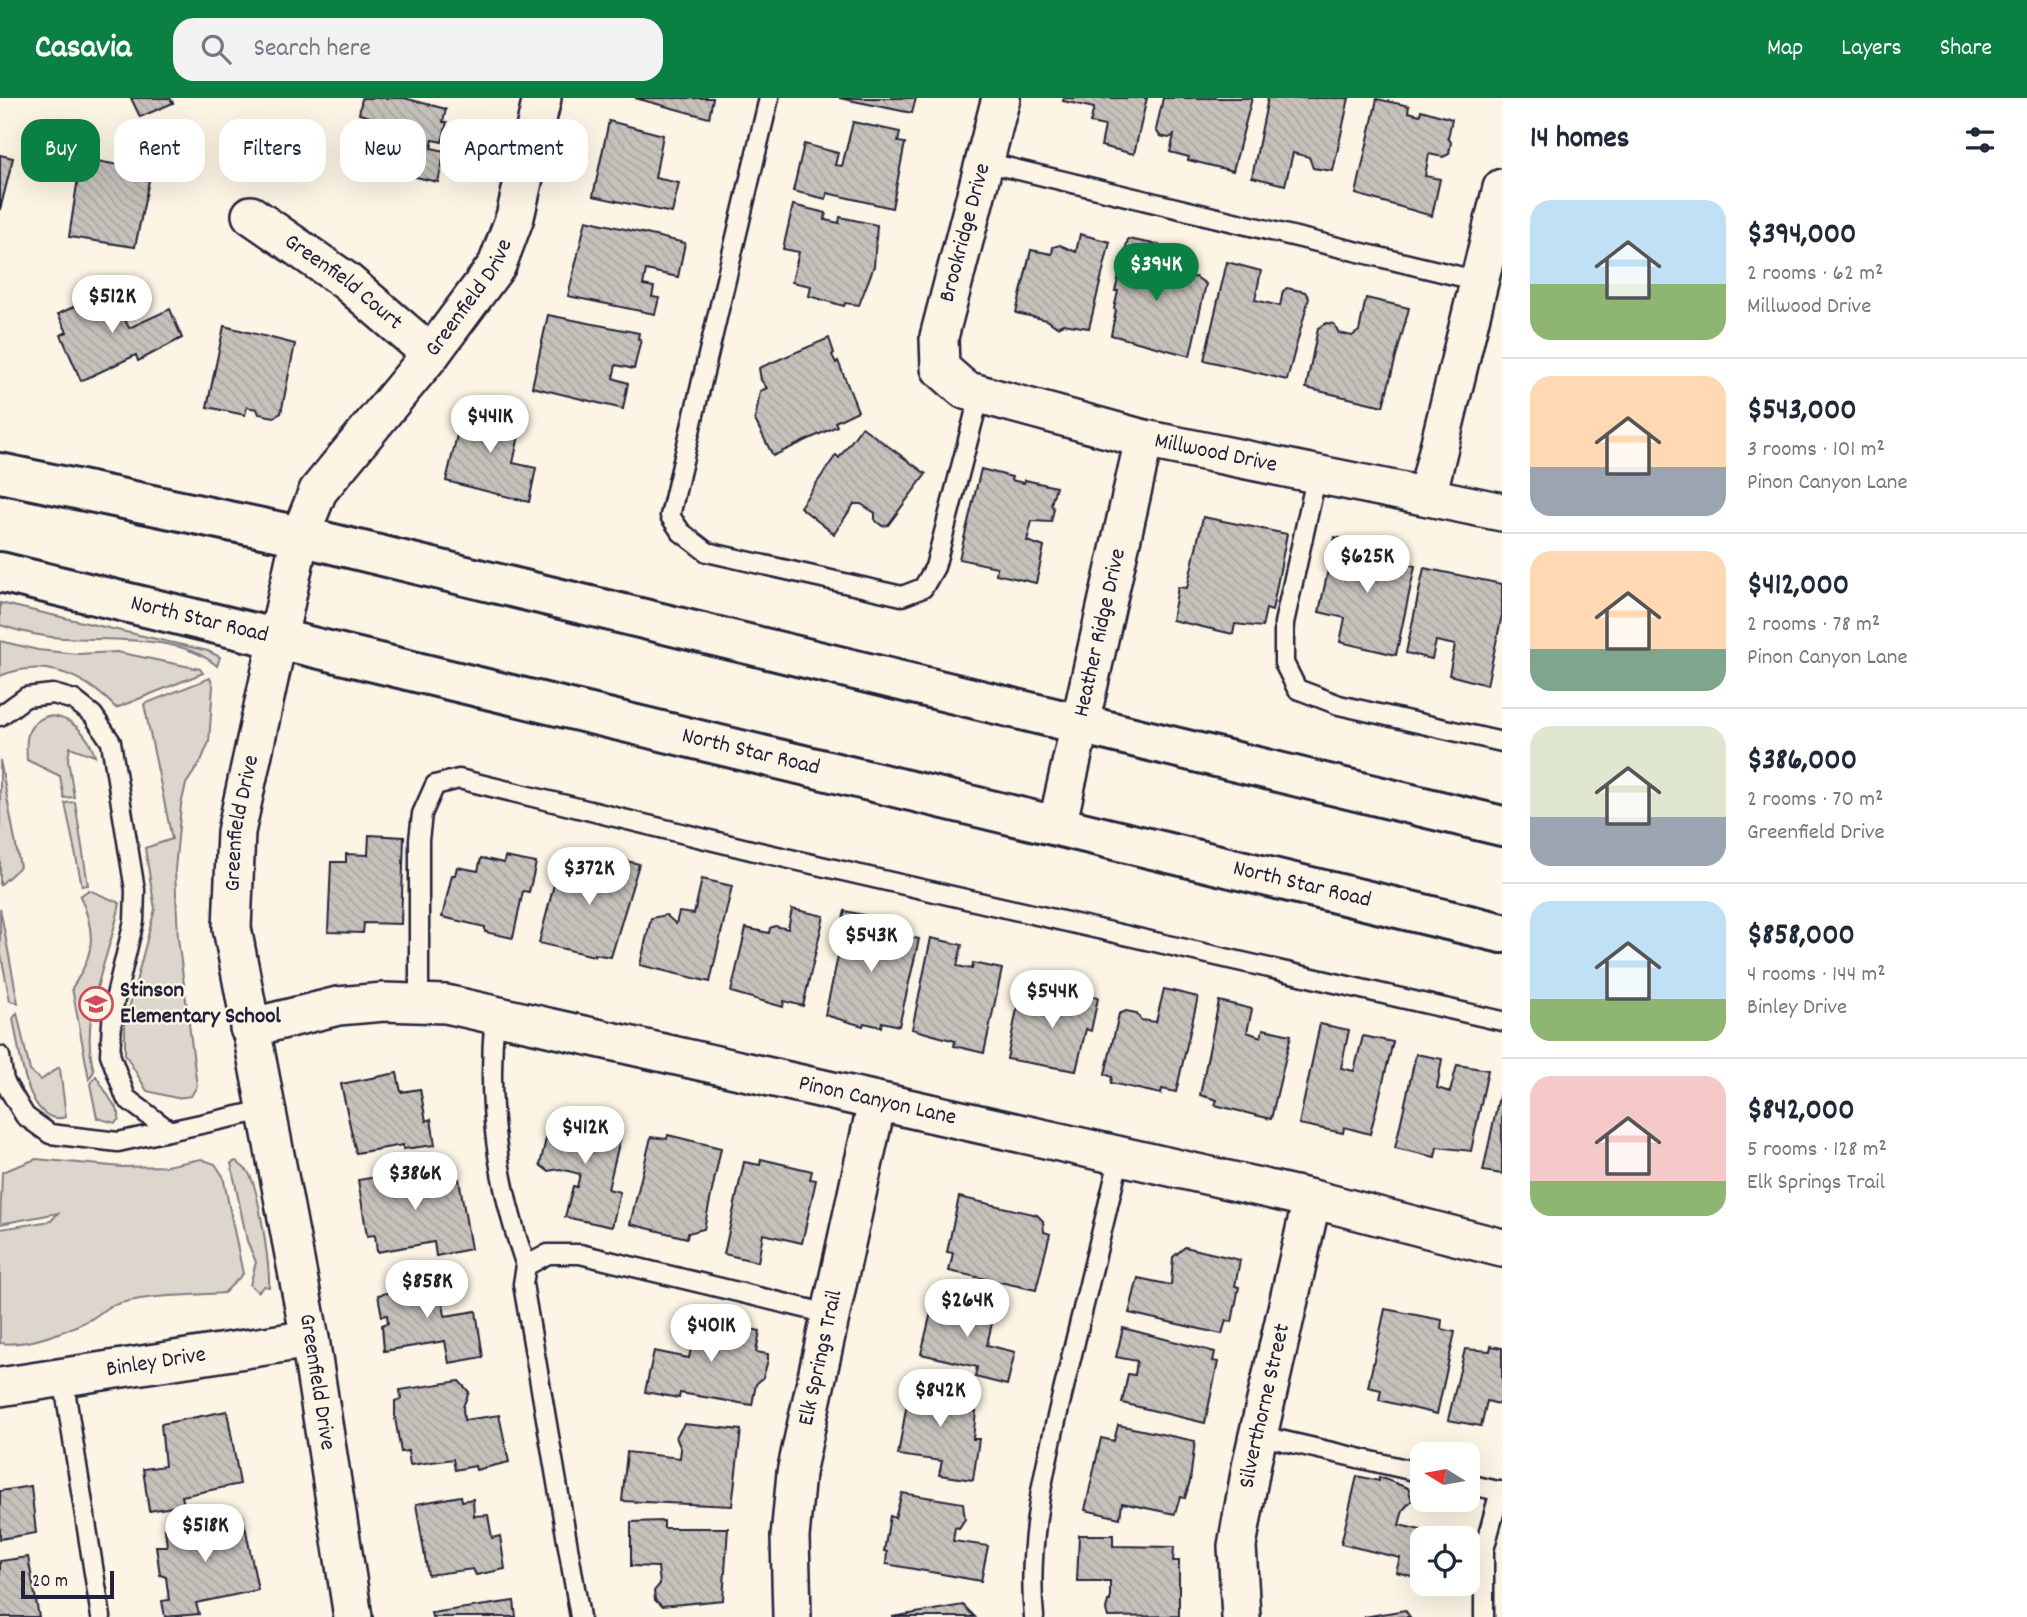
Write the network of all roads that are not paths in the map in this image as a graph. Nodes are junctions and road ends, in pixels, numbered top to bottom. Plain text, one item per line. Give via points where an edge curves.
1 (542, 98) edge
2 (769, 98) edge
3 (1001, 98) edge
4 (985, 162) junction
5 (1502, 188) edge
6 (251, 215) dead end
7 (1479, 281) junction
8 (431, 354) junction
9 (940, 368) joint
10 (980, 394) junction
11 (1144, 439) junction
12 (0, 473) edge
13 (1317, 474) junction
14 (1427, 496) junction
15 (1502, 512) edge
16 (300, 536) junction
17 (0, 572) edge
18 (279, 639) junction
19 (0, 716) edge
20 (1080, 726) junction
21 (1502, 742) edge
22 (1057, 826) junction
23 (1502, 826) edge
24 (1502, 933) edge
25 (419, 1003) junction
26 (495, 1015) junction
27 (1502, 1021) edge
28 (249, 1028) junction
29 (0, 1056) edge
30 (877, 1102) junction
31 (265, 1110) junction
32 (167, 1129) junction
33 (1120, 1156) junction
34 (1312, 1199) junction
35 (1502, 1248) edge
36 (526, 1266) junction
37 (829, 1314) junction
38 (310, 1339) junction
39 (63, 1377) junction
40 (0, 1387) edge
41 (1258, 1435) junction
42 (1410, 1471) edge
43 (1480, 1487) edge
44 (1501, 1492) edge
45 (101, 1617) edge
46 (353, 1617) edge
47 (580, 1617) edge
48 (792, 1617) edge
49 (1034, 1617) edge
50 (1241, 1617) edge
51 (1484, 1617) edge

1 - 8 street, Greenfield Drive via 515,217 497,265
2 - 10 lane via 670,516 681,532 706,552 902,596 923,588 934,567
3 - 4 street, Brookridge Drive
4 - 7 lane
4 - 9 street, Brookridge Drive via 939,337
5 - 7 street
6 - 8 street, Greenfield Court via 346,281
7 - 14 street
8 - 16 street, Greenfield Drive via 318,491
9 - 10 street, Millwood Drive via 965,390
10 - 11 street, Millwood Drive
11 - 13 street, Millwood Drive
11 - 20 street, Heather Ridge Drive
12 - 16 main road
13 - 14 street, Millwood Drive
13 - 21 lane via 1284,623 1284,663 1297,689 1339,705
14 - 15 street, Millwood Drive
16 - 18 street, Greenfield Drive
16 - 20 main road
17 - 18 main road, North Star Road
18 - 22 main road, North Star Road
18 - 28 street, Greenfield Drive via 236,832 232,928
19 - 32 lane via 26,697 52,694 74,700 93,715 111,742 135,890 134,921 113,1008 110,1054 126,1098
20 - 22 street, Heather Ridge Drive
20 - 23 main road
22 - 24 main road, North Star Road
25 - 26 street, Pinon Canyon Lane
25 - 27 lane via 422,814 435,785 459,779
25 - 28 street, Pinon Canyon Lane via 338,1006
26 - 30 street, Pinon Canyon Lane
26 - 36 lane via 491,1101 495,1150
28 - 31 street, Greenfield Drive
29 - 32 lane via 4,1081 25,1116 50,1134 118,1142
30 - 33 street, Pinon Canyon Lane
30 - 37 street, Elk Springs Trail
31 - 32 lane
31 - 38 street, Greenfield Drive
33 - 34 street, Pinon Canyon Lane
33 - 49 lane via 1035,1524 1030,1578
34 - 35 street, Pinon Canyon Lane
34 - 41 street, Silverthorne Street
36 - 37 lane via 548,1254 580,1254
36 - 47 lane via 523,1284
37 - 48 street, Elk Springs Trail via 796,1473 790,1536
38 - 39 street, Binley Drive
38 - 46 street, Greenfield Drive
39 - 40 street, Binley Drive
39 - 45 lane
41 - 42 lane
41 - 50 street, Silverthorne Street via 1237,1546
43 - 44 lane
44 - 51 lane via 1483,1550

